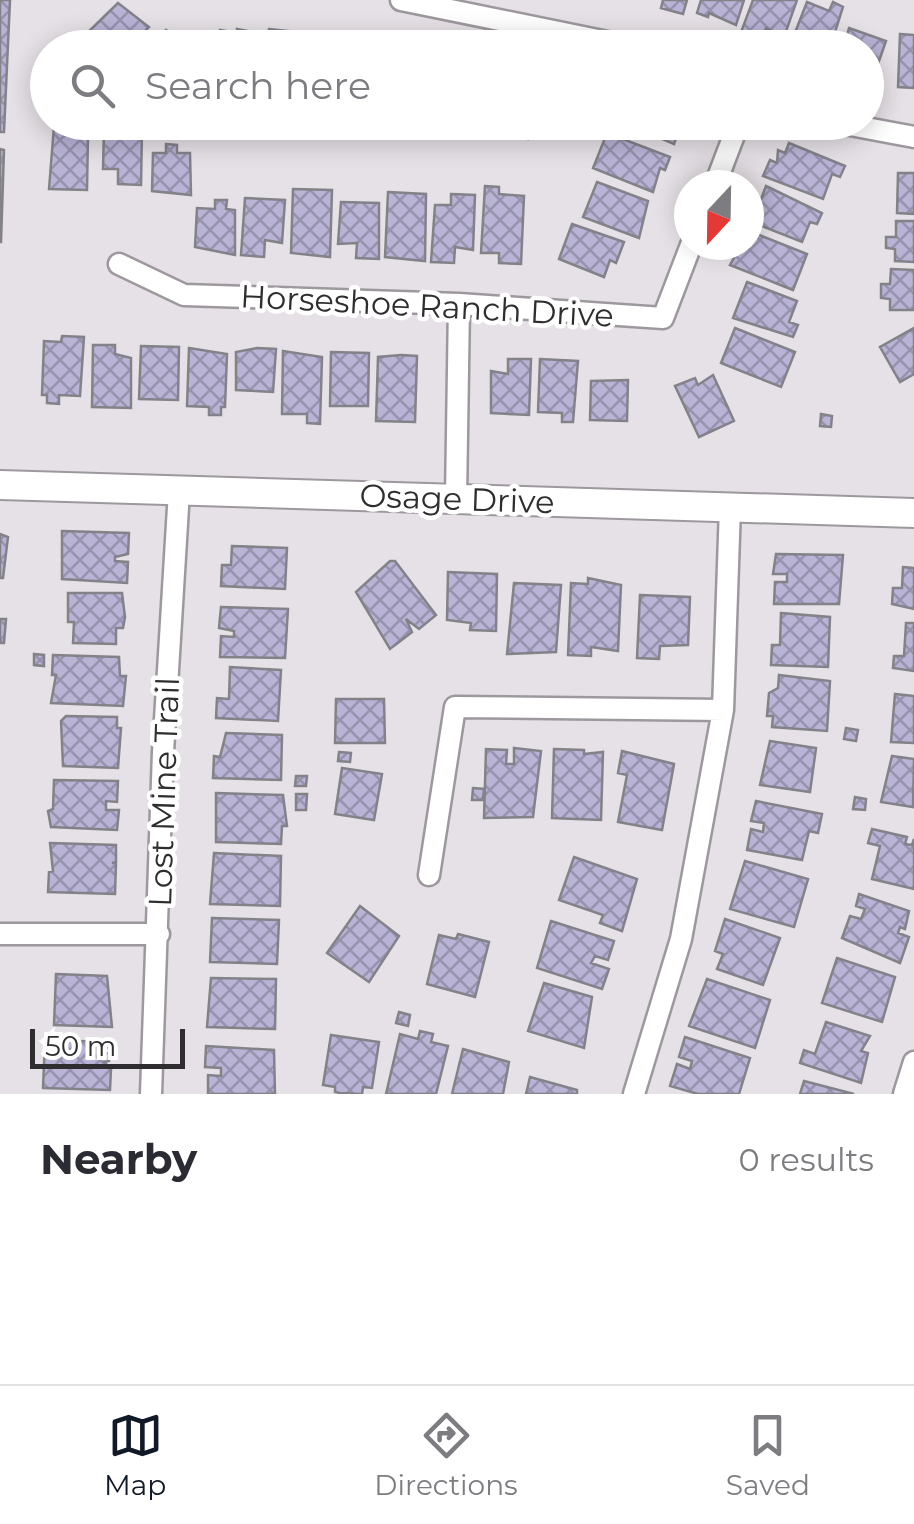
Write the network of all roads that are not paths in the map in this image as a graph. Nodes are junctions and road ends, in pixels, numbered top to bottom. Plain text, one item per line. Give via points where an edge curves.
1 (401, 0) edge
2 (477, 7) edge
3 (567, 30) edge
4 (884, 131) edge
5 (914, 137) edge
6 (732, 140) edge
7 (720, 170) edge
8 (685, 260) edge
9 (120, 264) dead end
10 (459, 304) junction
11 (0, 485) edge
12 (180, 491) junction
13 (456, 499) junction
14 (730, 507) junction
15 (914, 513) edge
16 (723, 710) junction
17 (429, 875) dead end
18 (0, 934) edge
19 (159, 934) junction
20 (914, 1062) edge
21 (151, 1094) edge
22 (634, 1094) edge
23 (904, 1094) edge

1 - 2 street
2 - 3 street
4 - 5 street
6 - 7 street
8 - 10 street, Horseshoe Ranch Drive via 663,318
9 - 10 street, Horseshoe Ranch Drive via 184,296
10 - 13 street
11 - 12 street, Osage Drive
12 - 13 street, Osage Drive
12 - 19 street, Lost Mine Trail
13 - 14 street, Osage Drive
14 - 15 street, Osage Drive
14 - 16 street
16 - 17 street via 455,707
16 - 22 street via 682,939
18 - 19 street
19 - 21 street, Lost Mine Trail
20 - 23 street

